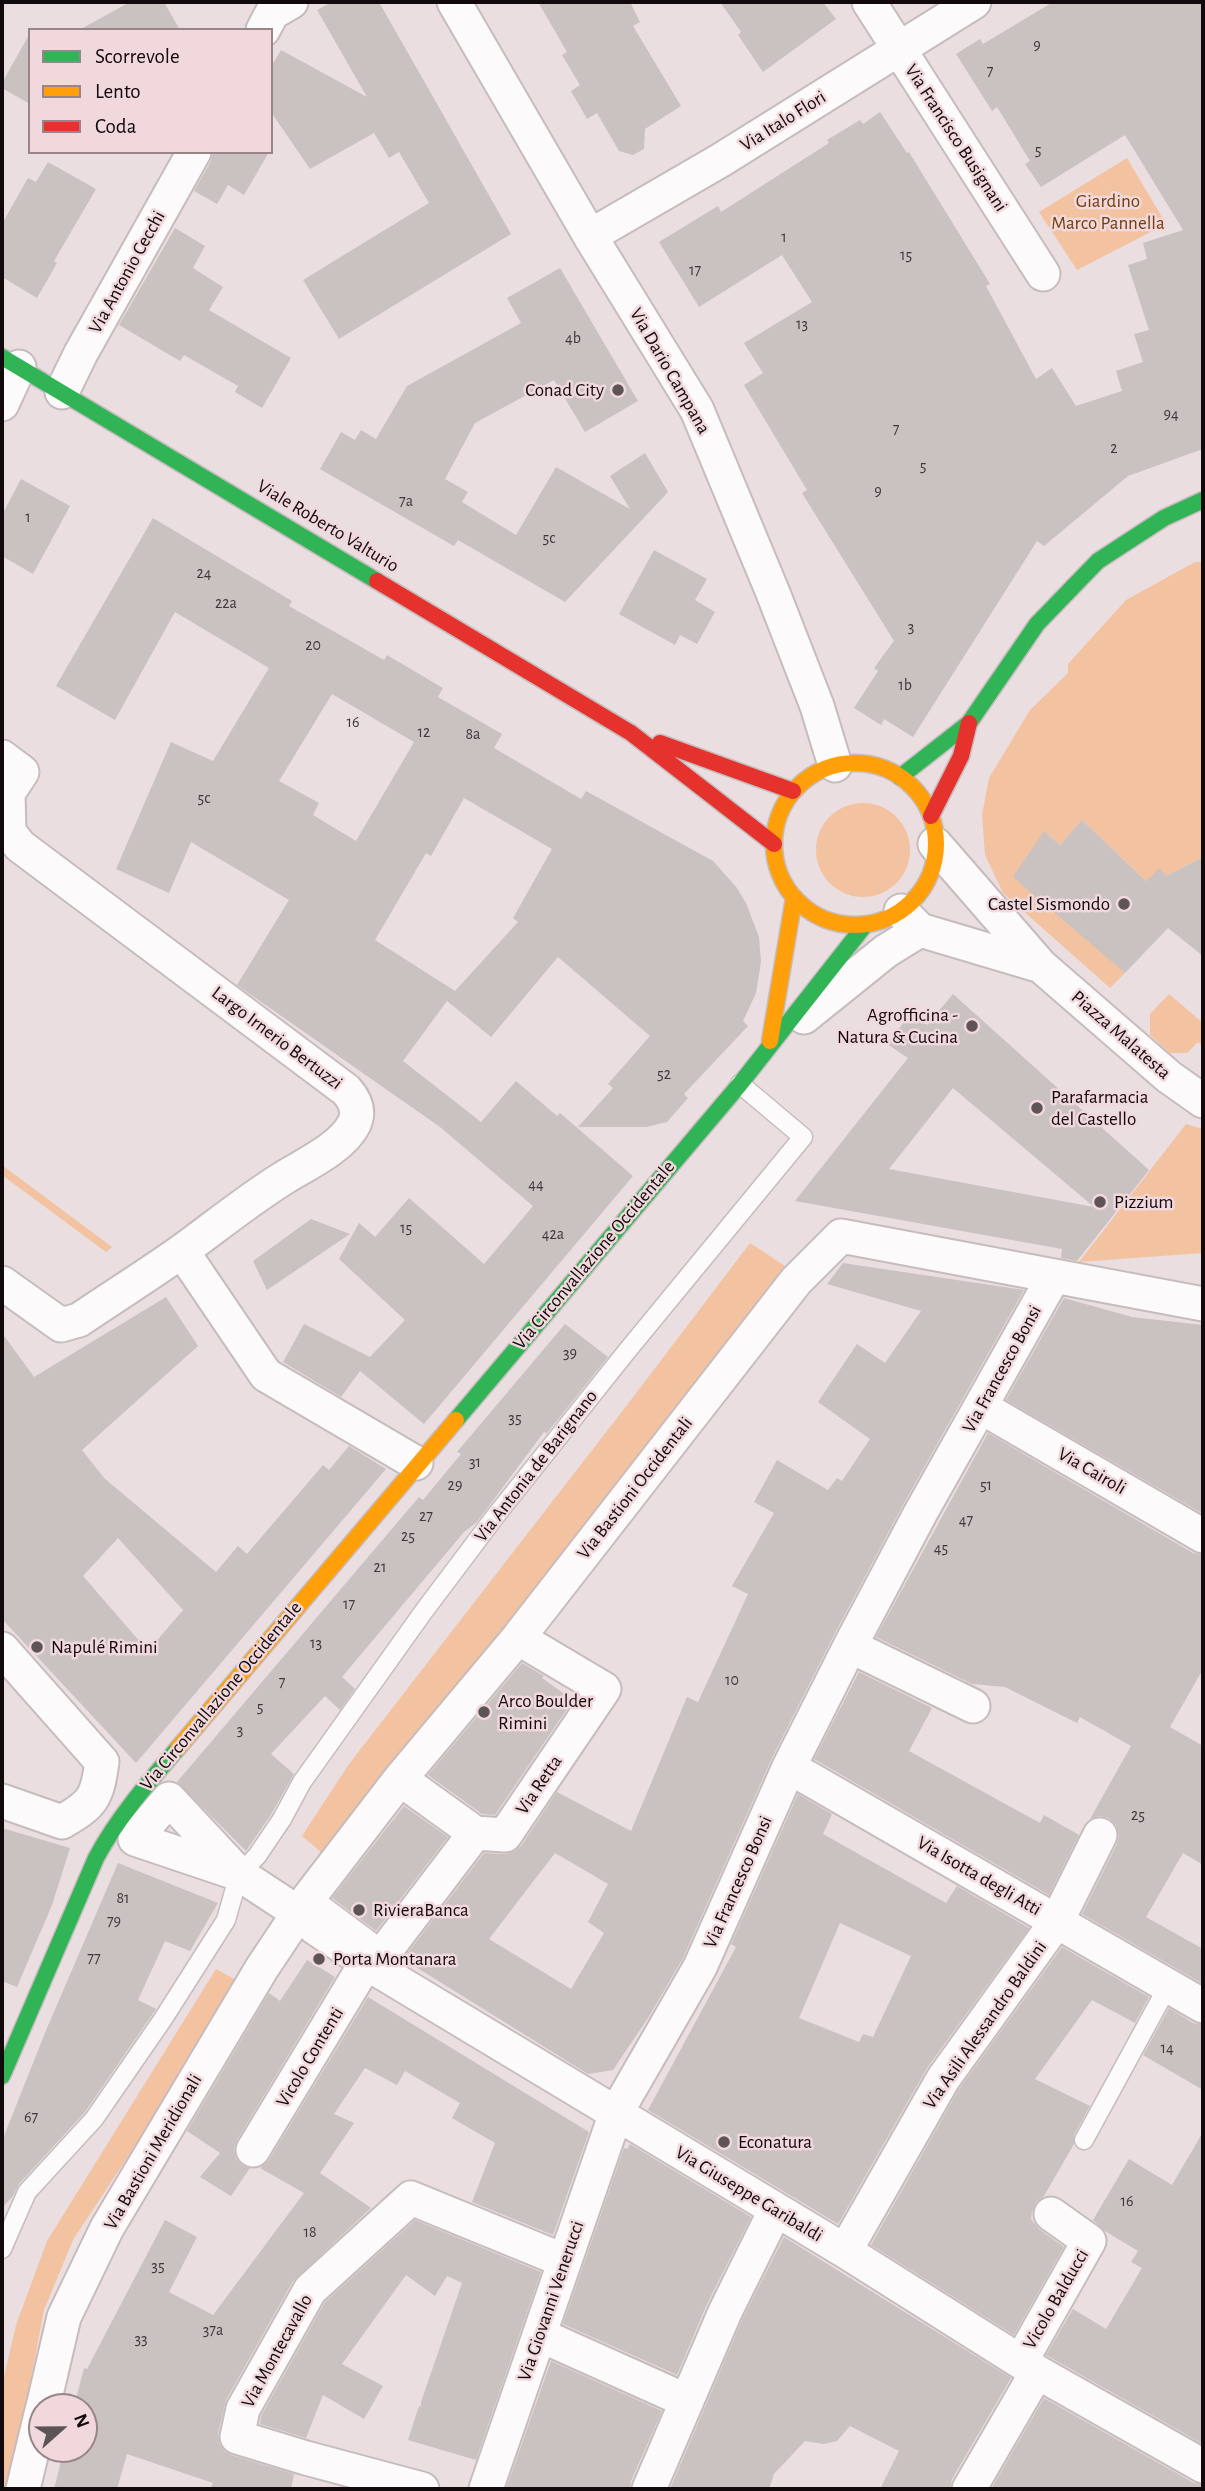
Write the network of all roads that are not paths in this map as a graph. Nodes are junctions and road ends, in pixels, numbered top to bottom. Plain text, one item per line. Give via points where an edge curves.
1 (454, 2) edge
2 (869, 2) edge
3 (974, 2) edge
4 (900, 49) junction
5 (193, 154) edge
6 (590, 236) junction
7 (1043, 274) dead end
8 (10, 362) edge
9 (62, 392) junction
10 (2, 404) edge
11 (1203, 500) edge
12 (969, 723) junction
13 (631, 733) junction
14 (12, 765) edge
15 (835, 765) junction
16 (900, 777) junction
17 (793, 791) junction
18 (933, 830) junction
19 (774, 844) junction
20 (794, 898) junction
21 (911, 920) junction
22 (865, 925) junction
23 (1041, 966) junction
24 (769, 1045) junction
25 (740, 1084) junction
26 (1203, 1101) edge
27 (182, 1251) junction
28 (1054, 1276) junction
29 (2, 1283) edge
30 (1203, 1304) edge
31 (981, 1407) junction
32 (416, 1464) junction
33 (1203, 1536) edge
34 (518, 1638) junction
35 (850, 1646) junction
36 (2, 1649) edge
37 (973, 1706) dead end
38 (789, 1767) junction
39 (400, 1779) junction
40 (2, 1801) edge
41 (475, 1833) junction
42 (1100, 1835) dead end
43 (122, 1836) junction
44 (239, 1874) junction
45 (305, 1905) junction
46 (1057, 1921) junction
47 (374, 1961) junction
48 (1168, 1986) junction
49 (1203, 2006) edge
50 (2, 2076) edge
51 (616, 2113) junction
52 (1084, 2140) dead end
53 (253, 2150) dead end
54 (775, 2211) junction
55 (1051, 2214) dead end
56 (2, 2249) edge
57 (845, 2251) junction
58 (565, 2261) junction
59 (540, 2335) junction
60 (1029, 2367) junction
61 (46, 2393) edge
62 (687, 2402) junction
63 (29, 2463) edge
64 (1203, 2466) edge
65 (23, 2489) edge
66 (422, 2489) edge
67 (486, 2489) edge
68 (649, 2489) edge
69 (969, 2489) edge

1 - 6 street, Via Dario Campana
2 - 4 street, Via Francisco Busignani
3 - 4 street, Via Italo Flori
4 - 6 street, Via Italo Flori
4 - 7 street, Via Francisco Busignani
5 - 9 street, Via Antonio Cecchi
6 - 15 street, Via Dario Campana via 697,411 774,593
8 - 9 street, Viale Roberto Valturio
8 - 10 street
9 - 13 street, Viale Roberto Valturio
11 - 12 street via 1164,518 1098,561 1037,624
12 - 16 street
12 - 18 street
13 - 17 street, Viale Roberto Valturio
13 - 19 street, Viale Roberto Valturio
14 - 27 street, Largo Irnerio Bertuzzi via 9,832 20,846 281,1040 354,1100 357,1115 345,1136
15 - 16 street via 864,764
15 - 17 street
16 - 18 street via 915,790
17 - 19 street via 776,825
18 - 21 street via 933,863 916,897
18 - 23 street, Piazza Malatesta
19 - 20 street via 776,864
20 - 22 street via 826,920
20 - 24 street, Via Circonvallazione Occidentale
21 - 22 street
21 - 23 street, Piazza Malatesta
21 - 24 street, Via Circonvallazione Occidentale via 886,951
22 - 24 street, Via Circonvallazione Occidentale
23 - 26 street, Piazza Malatesta
24 - 25 street, Via Circonvallazione Occidentale
25 - 32 street, Via Circonvallazione Occidentale
25 - 44 lane, Via Antonia de Barignano via 803,1137 478,1539 302,1782 257,1856
27 - 29 street, Largo Irnerio Bertuzzi via 79,1320 61,1325
27 - 32 street via 266,1375
28 - 30 street
28 - 31 street, Via Francesco Bonsi
28 - 34 street, Via Bastioni Occidentali via 841,1236 796,1281
31 - 33 street, Via Cairoli
31 - 35 street, Via Francesco Bonsi
32 - 43 street, Via Circonvallazione Occidentale via 133,1801
34 - 39 street, Via Bastioni Occidentali
34 - 41 street, Via Retta via 604,1689 505,1835
35 - 37 street
35 - 38 street, Via Francesco Bonsi
36 - 40 street via 102,1762 99,1786 86,1807 62,1822
38 - 46 street, Via Isotta degli Atti
38 - 51 street, Via Francesco Bonsi via 700,1967
39 - 41 street
39 - 45 street, Via Bastioni Occidentali
41 - 47 street
42 - 46 street, Via Asili Alessandro Baldini
43 - 44 street
43 - 44 street via 169,1799
43 - 50 street, Via Circonvallazione Occidentale via 96,1858
44 - 45 street, Via Giuseppe Garibaldi
44 - 56 lane via 226,1920 94,2119 27,2192
45 - 47 street, Via Giuseppe Garibaldi via 314,1927
45 - 61 street, Via Bastioni Meridionali via 262,1968 107,2228 64,2317
46 - 48 street, Via Isotta degli Atti
46 - 57 street, Via Asili Alessandro Baldini via 943,2079
47 - 51 street, Via Giuseppe Garibaldi
47 - 53 street, Vicolo Contenti
48 - 49 street, Via Isotta degli Atti
48 - 52 lane
51 - 54 street, Via Giuseppe Garibaldi
51 - 58 street, Via Giovanni Venerucci
54 - 57 street, Via Giuseppe Garibaldi
54 - 62 street
55 - 60 street, Vicolo Balducci via 1089,2241
57 - 60 street, Via Giuseppe Garibaldi
58 - 59 street, Via Giovanni Venerucci
58 - 66 street, Via Montecavallo via 411,2198 310,2290 243,2409 237,2437
59 - 62 street
59 - 67 street, Via Giovanni Venerucci
60 - 64 street, Via Giuseppe Garibaldi
60 - 69 street
62 - 68 street
63 - 65 street, Via Bastioni Meridionali

